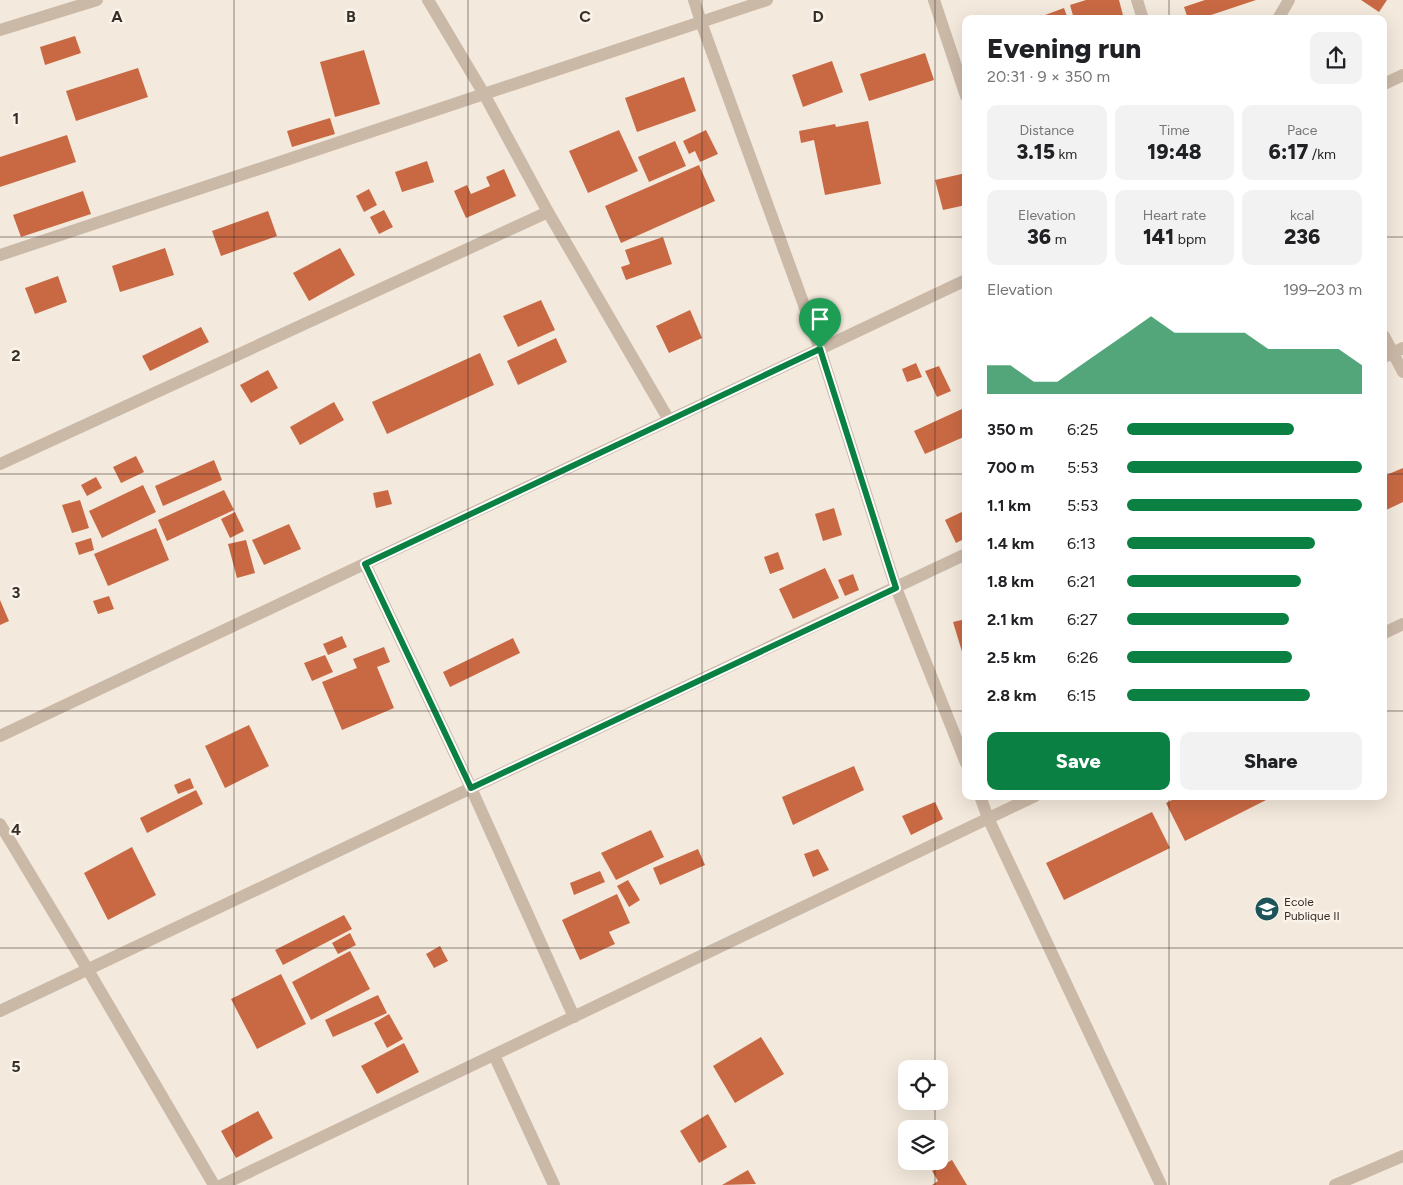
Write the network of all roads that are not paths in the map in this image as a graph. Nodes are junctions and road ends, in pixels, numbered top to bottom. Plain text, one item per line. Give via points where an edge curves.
1 (97, 0) edge
2 (428, 0) edge
3 (694, 0) edge
4 (766, 0) edge
5 (934, 0) edge
6 (1137, 0) edge
7 (1289, 0) edge
8 (1142, 15) edge
9 (1280, 15) edge
10 (701, 22) junction
11 (0, 30) edge
12 (1403, 75) edge
13 (1387, 83) edge
14 (962, 84) edge
15 (484, 94) junction
16 (548, 212) junction
17 (0, 255) edge
18 (962, 282) edge
19 (820, 349) junction
20 (1393, 352) edge
21 (1403, 372) edge
22 (669, 420) junction
23 (0, 464) edge
24 (962, 556) edge
25 (365, 564) junction
26 (896, 588) junction
27 (1403, 624) edge
28 (1387, 632) edge
29 (0, 736) edge
30 (962, 753) edge
31 (471, 788) junction
32 (981, 800) edge
33 (1026, 800) edge
34 (988, 818) junction
35 (0, 824) edge
36 (88, 970) junction
37 (0, 1011) edge
38 (574, 1017) junction
39 (494, 1055) junction
40 (1403, 1156) edge
41 (214, 1185) edge
42 (222, 1185) edge
43 (554, 1185) edge
44 (1160, 1185) edge
45 (1335, 1185) edge

1 - 11 street
2 - 15 street
3 - 10 street
4 - 10 street
5 - 14 street
6 - 8 street
7 - 9 street
10 - 15 street
10 - 19 street
12 - 13 street
15 - 16 street
15 - 17 street
16 - 22 street
16 - 23 street
18 - 19 street
19 - 22 street
19 - 26 street
20 - 21 street
22 - 25 street
24 - 26 street
25 - 29 street
25 - 31 street
26 - 30 street
26 - 31 street
27 - 28 street
31 - 36 street
31 - 38 street
32 - 34 street
33 - 34 street
34 - 38 street
34 - 44 street
35 - 36 street
36 - 37 street
36 - 41 street
38 - 39 street
39 - 42 street
39 - 43 street
40 - 45 street

